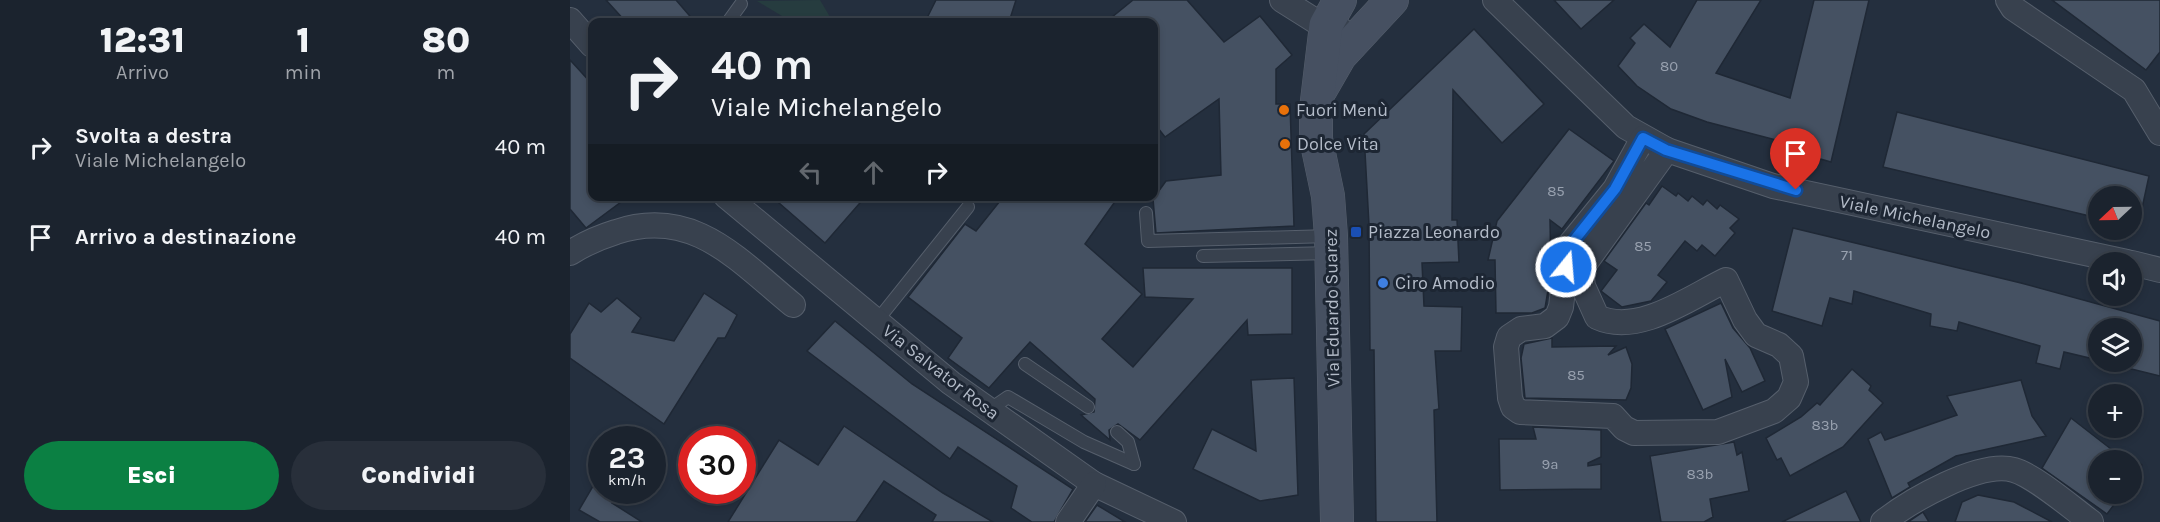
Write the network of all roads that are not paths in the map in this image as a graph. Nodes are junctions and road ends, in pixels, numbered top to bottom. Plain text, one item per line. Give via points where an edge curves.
1 (1282, 0) edge
2 (1392, 0) edge
3 (2008, 0) edge
4 (741, 4) dead end
5 (1502, 4) edge
6 (1333, 12) edge
7 (731, 18) edge
8 (570, 20) edge
9 (1359, 36) junction
10 (588, 40) edge
11 (1317, 96) junction
12 (2160, 133) edge
13 (1643, 138) junction
14 (1666, 150) junction
15 (732, 201) edge
16 (968, 207) dead end
17 (1146, 213) dead end
18 (1331, 244) junction
19 (570, 253) edge
20 (2088, 254) edge
21 (1203, 256) dead end
22 (2142, 266) edge
23 (2160, 270) edge
24 (793, 305) dead end
25 (876, 322) junction
26 (1025, 364) dead end
27 (1088, 407) dead end
28 (989, 410) junction
29 (1117, 432) dead end
30 (1094, 484) junction
31 (1336, 518) edge
32 (1068, 522) edge
33 (1174, 522) edge
34 (1883, 522) edge
35 (2091, 522) edge

1 - 6 street via 1317,22
2 - 9 street
3 - 12 street via 2013,8 2134,90
4 - 7 lane
5 - 13 street, Viale Michelangelo via 1618,119
6 - 9 street
6 - 11 street
8 - 10 street
9 - 11 street via 1340,56
11 - 18 street, Via Eduardo Suarez via 1316,139 1328,196
13 - 14 street, Viale Michelangelo
13 - 14 street via 1615,189 1568,248 1557,317 1545,326 1521,329 1509,337 1506,347 1510,398 1513,407 1521,412 1613,416 1634,433 1718,432 1774,411 1789,398 1796,382 1791,356 1779,345 1756,335 1726,280 1645,320 1609,323 1597,317 1583,285 1581,269
14 - 20 street, Viale Michelangelo via 1773,186
15 - 25 street, Via Salvator Rosa
16 - 25 lane
17 - 18 lane via 1148,241
18 - 21 lane
18 - 31 street, Via Eduardo Suarez
19 - 24 street via 637,225 663,224 691,230 723,248
22 - 23 street
25 - 28 street, Via Salvator Rosa
26 - 27 lane
28 - 29 lane via 1008,398 1084,442 1134,464 1128,442
28 - 30 street, Via Salvator Rosa
30 - 32 street
30 - 33 street, Via Salvator Rosa
34 - 35 street via 1959,477 1984,470 2013,469

